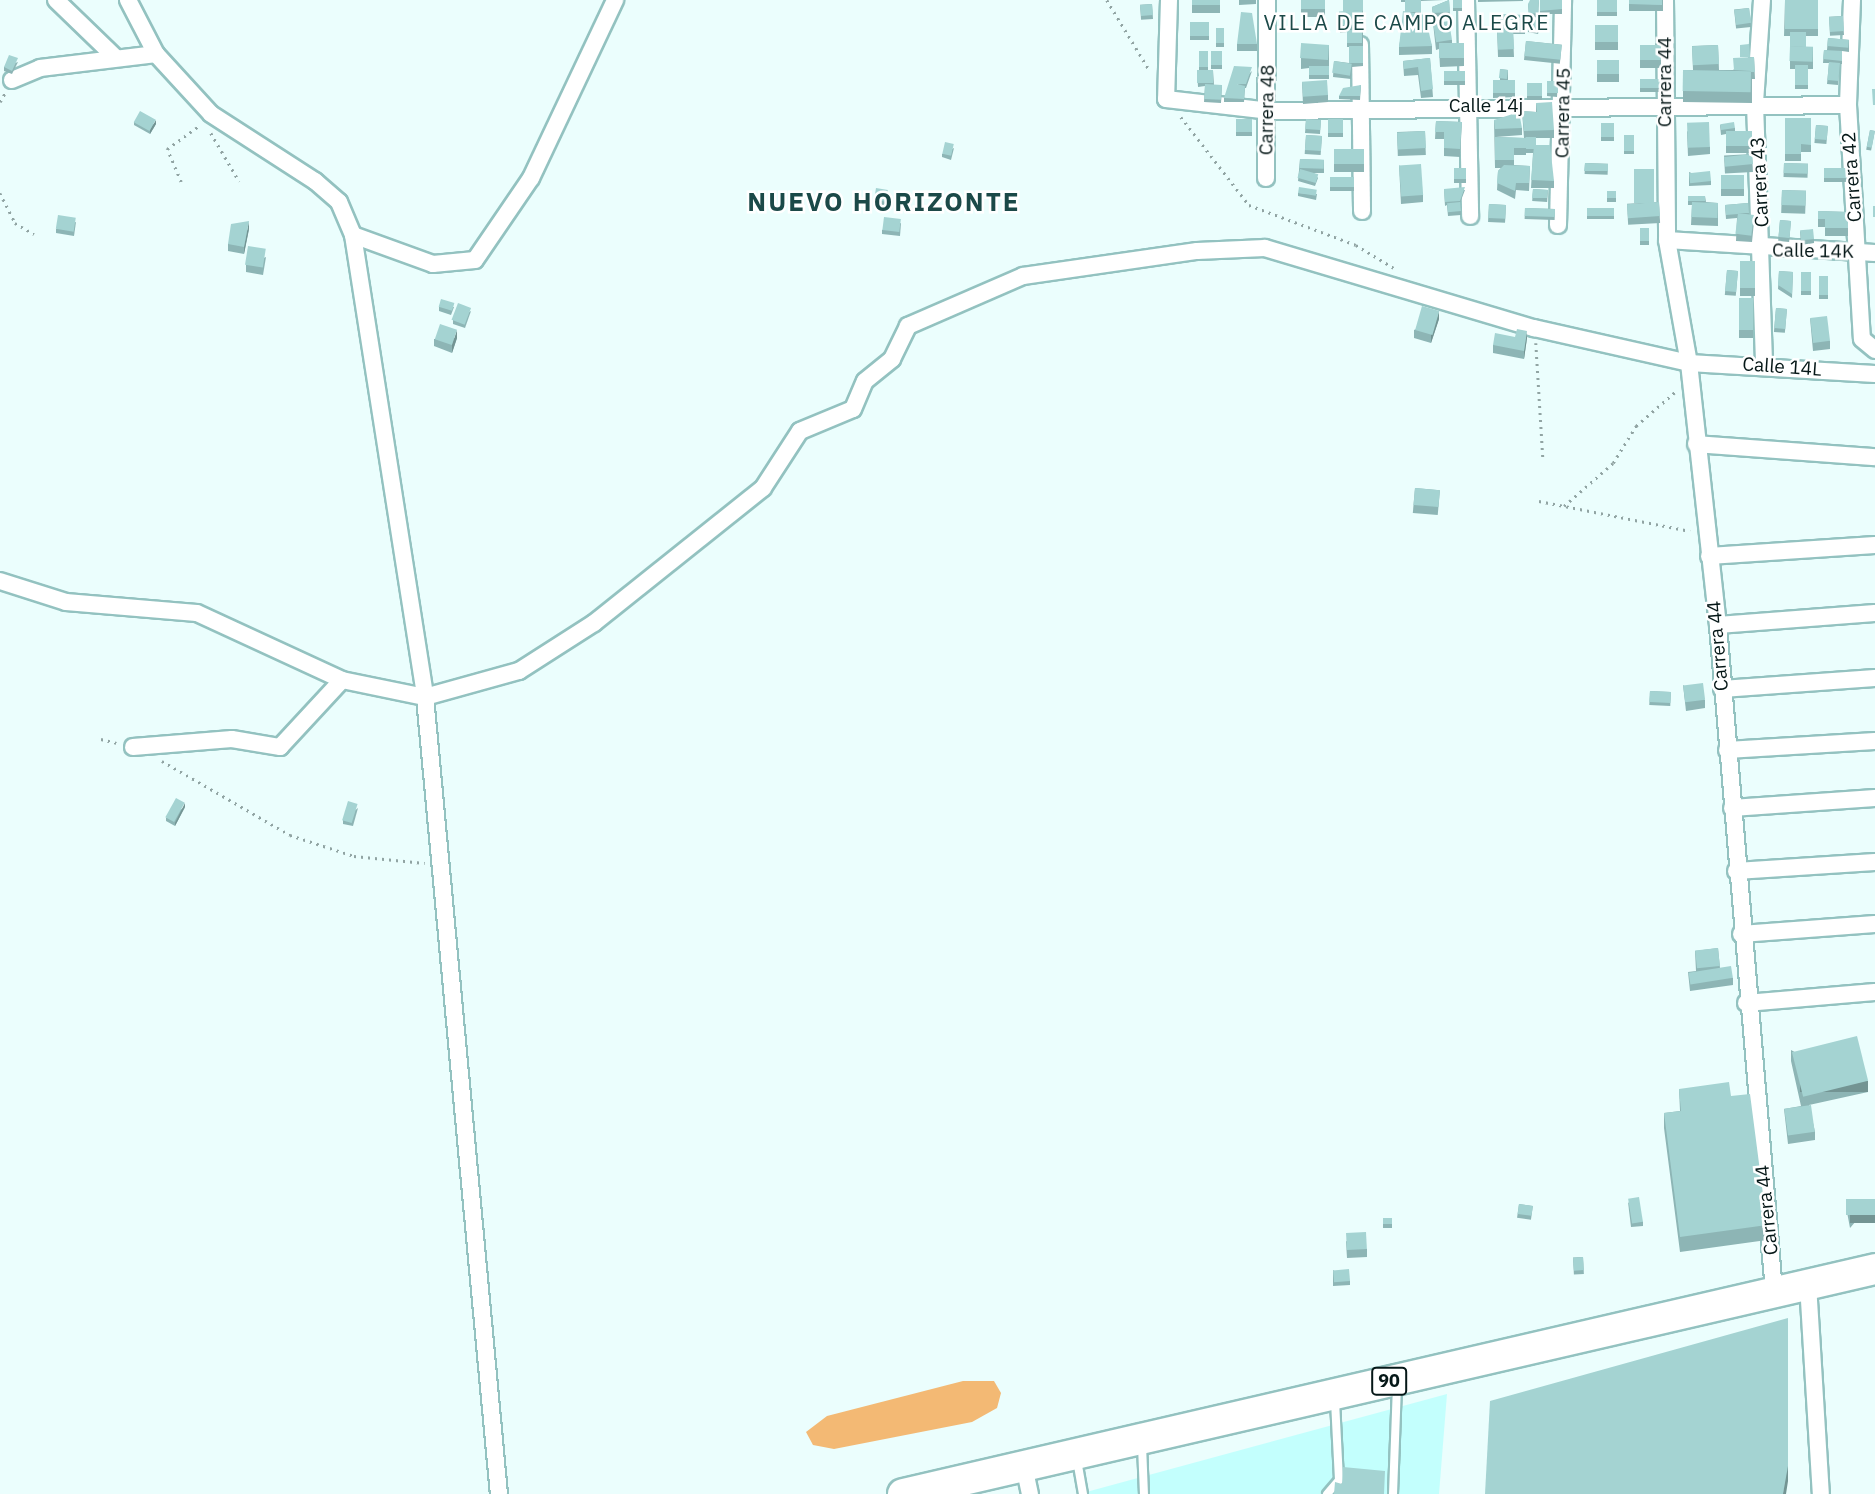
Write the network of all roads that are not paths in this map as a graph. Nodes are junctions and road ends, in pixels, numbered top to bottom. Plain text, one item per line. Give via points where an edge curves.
1 (55, 0) edge
2 (128, 0) edge
3 (615, 0) edge
4 (1169, 0) edge
5 (1267, 0) edge
6 (1466, 0) edge
7 (1563, 0) edge
8 (1665, 0) edge
9 (1762, 0) edge
10 (1852, 0) edge
11 (1360, 27) edge
12 (156, 54) junction
13 (114, 57) junction
14 (12, 80) dead end
15 (1755, 104) junction
16 (1848, 105) junction
17 (1467, 106) junction
18 (1360, 107) junction
19 (1565, 107) junction
20 (1664, 109) junction
21 (1269, 111) junction
22 (1266, 178) dead end
23 (1362, 211) dead end
24 (1470, 216) dead end
25 (1558, 225) dead end
26 (353, 234) junction
27 (1667, 240) junction
28 (1764, 250) junction
29 (1857, 251) junction
30 (1875, 253) edge
31 (1873, 349) edge
32 (1689, 363) junction
33 (1764, 364) junction
34 (1875, 374) edge
35 (1696, 444) junction
36 (1875, 457) edge
37 (1875, 545) edge
38 (1709, 556) junction
39 (0, 581) edge
40 (1875, 613) edge
41 (1717, 625) junction
42 (1875, 678) edge
43 (342, 680) junction
44 (1722, 690) junction
45 (425, 697) junction
46 (1875, 741) edge
47 (133, 747) road end
48 (1727, 750) junction
49 (1875, 798) edge
50 (1732, 808) junction
51 (1875, 862) edge
52 (1736, 871) junction
53 (1875, 924) edge
54 (1741, 934) junction
55 (1875, 992) edge
56 (1746, 1003) junction
57 (1875, 1269) edge
58 (1808, 1284) junction
59 (1774, 1292) junction
60 (1397, 1379) junction
61 (1334, 1394) junction
62 (1142, 1439) junction
63 (1076, 1454) junction
64 (1027, 1480) edge
65 (499, 1494) edge
66 (903, 1494) edge
67 (1083, 1494) edge
68 (1144, 1494) edge
69 (1327, 1494) edge
70 (1393, 1494) edge
71 (1821, 1494) edge

1 - 13 street
2 - 12 street
3 - 26 street via 531,178 475,260 433,264
4 - 21 street, Calle 14j via 1166,99
5 - 21 street, Carrera 48
6 - 17 street
7 - 19 street, Carrera 45
8 - 20 street, Carrera 44
9 - 15 street, Carrera 43
10 - 16 street, Carrera 42
11 - 18 street
12 - 13 street
12 - 26 street via 211,114 339,202
13 - 14 street via 40,68
15 - 16 street, Calle 14j
15 - 20 street, Calle 14j
15 - 28 street, Carrera 43
16 - 29 street, Carrera 42
17 - 18 street, Calle 14j
17 - 19 street, Calle 14j
17 - 24 street
18 - 21 street, Calle 14j
18 - 23 street
19 - 20 street, Calle 14j
19 - 25 street, Carrera 45
20 - 27 street, Carrera 44
21 - 22 street, Carrera 48
26 - 45 street
27 - 28 street, Calle 14K
27 - 32 street, Carrera 44
28 - 29 street, Calle 14K
28 - 33 street, Carrera 43
29 - 30 street, Calle 14K
29 - 31 street, Carrera 42 via 1862,339
32 - 33 street, Calle 14L
32 - 35 street, Carrera 44
32 - 45 street, Calle 14L via 1534,328 1265,248 1197,251 1023,276 908,326 892,359 865,380 853,409 800,431 763,488 594,624 520,671
33 - 34 street, Calle 14L
35 - 36 street
35 - 38 street, Carrera 44
37 - 38 street
38 - 41 street, Carrera 44
39 - 43 street via 66,601 197,613
40 - 41 street
41 - 44 street, Carrera 44
42 - 44 street
43 - 45 street
43 - 47 street via 281,747 232,740
44 - 48 street, Carrera 44
45 - 65 street
46 - 48 street
48 - 50 street, Carrera 44
49 - 50 street
50 - 52 street, Carrera 44
51 - 52 street
52 - 54 street, Carrera 44
53 - 54 street
54 - 56 street, Carrera 44
55 - 56 street
56 - 59 street, Carrera 44
57 - 58 highway, 90
58 - 59 highway, 90
58 - 71 street
59 - 60 highway, 90
60 - 61 highway, 90
60 - 70 lane
61 - 62 highway, 90
61 - 69 lane via 1339,1480
62 - 63 highway, 90
62 - 68 lane
63 - 64 highway, 90
63 - 67 lane
64 - 66 highway, 90

